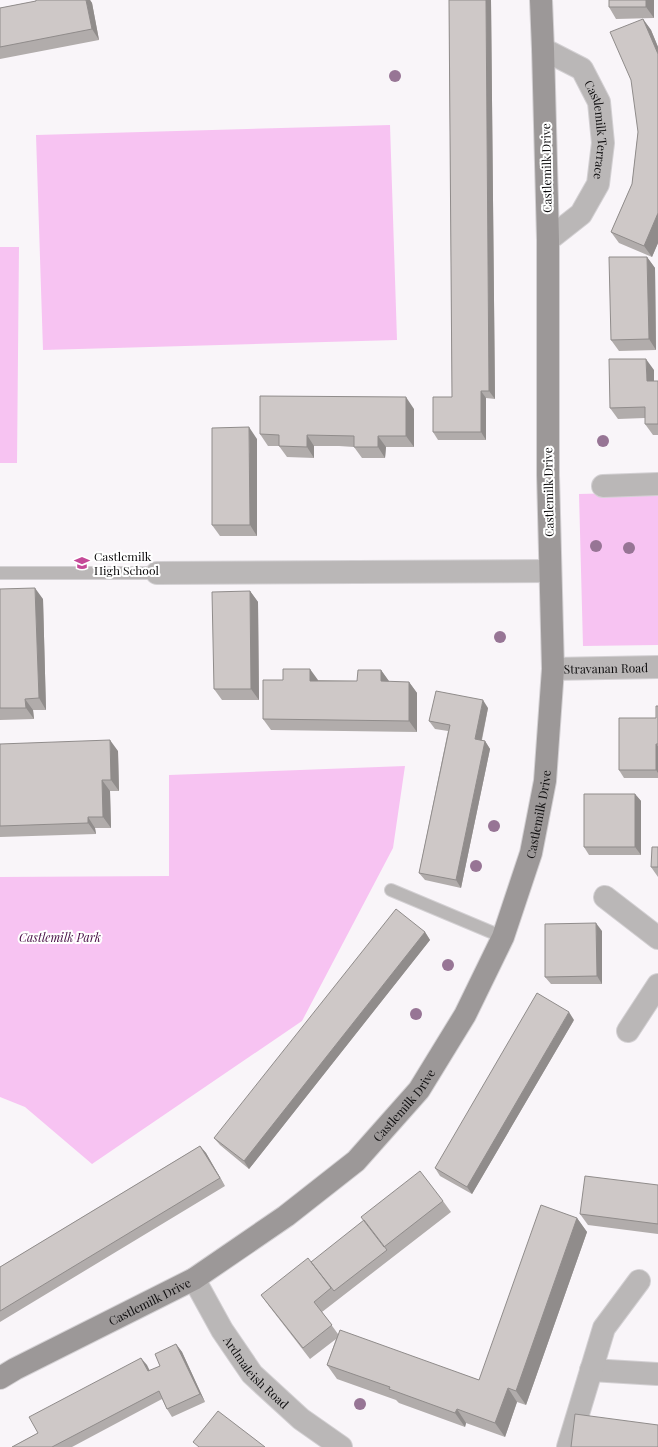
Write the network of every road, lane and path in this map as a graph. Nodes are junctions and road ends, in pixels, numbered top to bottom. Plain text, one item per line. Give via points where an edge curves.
1 (541, 0) edge
2 (544, 49) junction
3 (548, 240) junction
4 (658, 484) edge
5 (603, 486) dead end
6 (550, 572) junction
7 (0, 573) edge
8 (157, 573) joint
9 (658, 667) edge
10 (553, 669) junction
11 (391, 890) dead end
12 (604, 897) dead end
13 (503, 937) junction
14 (658, 938) edge
15 (658, 985) edge
16 (628, 1031) dead end
17 (194, 1279) junction
18 (639, 1281) dead end
19 (591, 1370) junction
20 (657, 1374) edge
21 (0, 1378) edge
22 (341, 1447) edge
23 (568, 1447) edge

1 - 2 street, Castlemilk Drive
2 - 3 street, Castlemilk Drive
2 - 3 street, Castlemilk Terrace via 582,69 599,102 603,143 598,184 581,214
3 - 6 street, Castlemilk Drive
4 - 5 street
6 - 8 street
6 - 10 street, Castlemilk Drive
7 - 8 lane
9 - 10 street, Stravanan Road
10 - 13 street, Castlemilk Drive via 545,781 531,853
11 - 13 lane
12 - 14 street
13 - 17 street, Castlemilk Drive via 465,1015 419,1090 356,1161 286,1216
15 - 16 street
17 - 21 street, Castlemilk Drive via 15,1368
17 - 22 street, Ardmaleish Road via 222,1330 252,1374 301,1419
18 - 19 street via 604,1328
19 - 20 street
19 - 23 street

